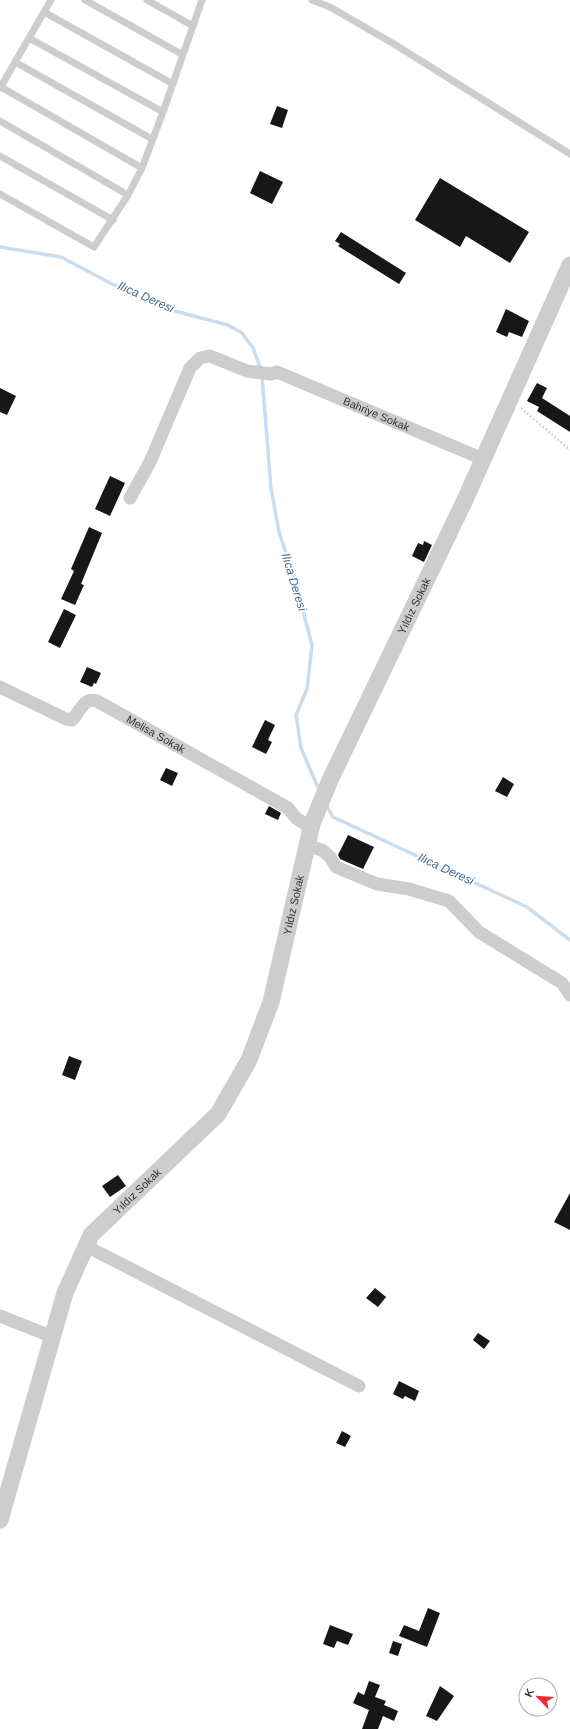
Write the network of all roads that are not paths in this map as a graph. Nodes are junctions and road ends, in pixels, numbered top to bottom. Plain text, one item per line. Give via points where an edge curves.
1 (51, 0) edge
2 (85, 0) edge
3 (148, 0) edge
4 (202, 0) edge
5 (312, 0) edge
6 (44, 12) junction
7 (193, 26) junction
8 (29, 38) junction
9 (183, 55) junction
10 (15, 62) junction
11 (173, 84) junction
12 (0, 88) edge
13 (163, 112) junction
14 (0, 121) edge
15 (152, 139) junction
16 (570, 154) edge
17 (0, 156) edge
18 (142, 168) junction
19 (0, 194) edge
20 (128, 195) junction
21 (113, 220) junction
22 (570, 265) edge
23 (483, 459) junction
24 (130, 498) dead end
25 (0, 687) edge
26 (311, 826) junction
27 (307, 846) junction
28 (570, 995) edge
29 (86, 1246) junction
30 (0, 1316) edge
31 (52, 1337) junction
32 (359, 1386) dead end
33 (0, 1520) edge

1 - 6 lane
2 - 9 lane
3 - 7 lane
4 - 7 lane
5 - 16 lane via 330,7 394,44
6 - 8 lane
6 - 11 lane
7 - 9 lane
8 - 10 lane
8 - 13 lane
9 - 11 lane
10 - 12 lane
10 - 15 lane
11 - 13 lane
12 - 18 lane
13 - 15 lane
14 - 20 lane
15 - 18 lane
17 - 21 lane
18 - 20 lane
19 - 21 lane via 94,247
20 - 21 lane
22 - 23 street, Yıldız Sokak
23 - 24 street, Bahriye Sokak via 277,372 271,374 247,371 210,356 200,358 190,368 150,462
23 - 26 street, Yıldız Sokak via 330,780
25 - 26 street, Melisa Sokak via 72,720 85,702 97,701 288,808 296,818
26 - 27 street, Yıldız Sokak
27 - 28 street via 322,850 336,867 377,884 410,889 449,901 479,932 562,983
27 - 29 street, Yıldız Sokak via 271,1002 249,1060 218,1114 96,1230
29 - 31 street, Yıldız Sokak via 65,1293
29 - 32 street
30 - 31 street
31 - 33 street, Yıldız Sokak

